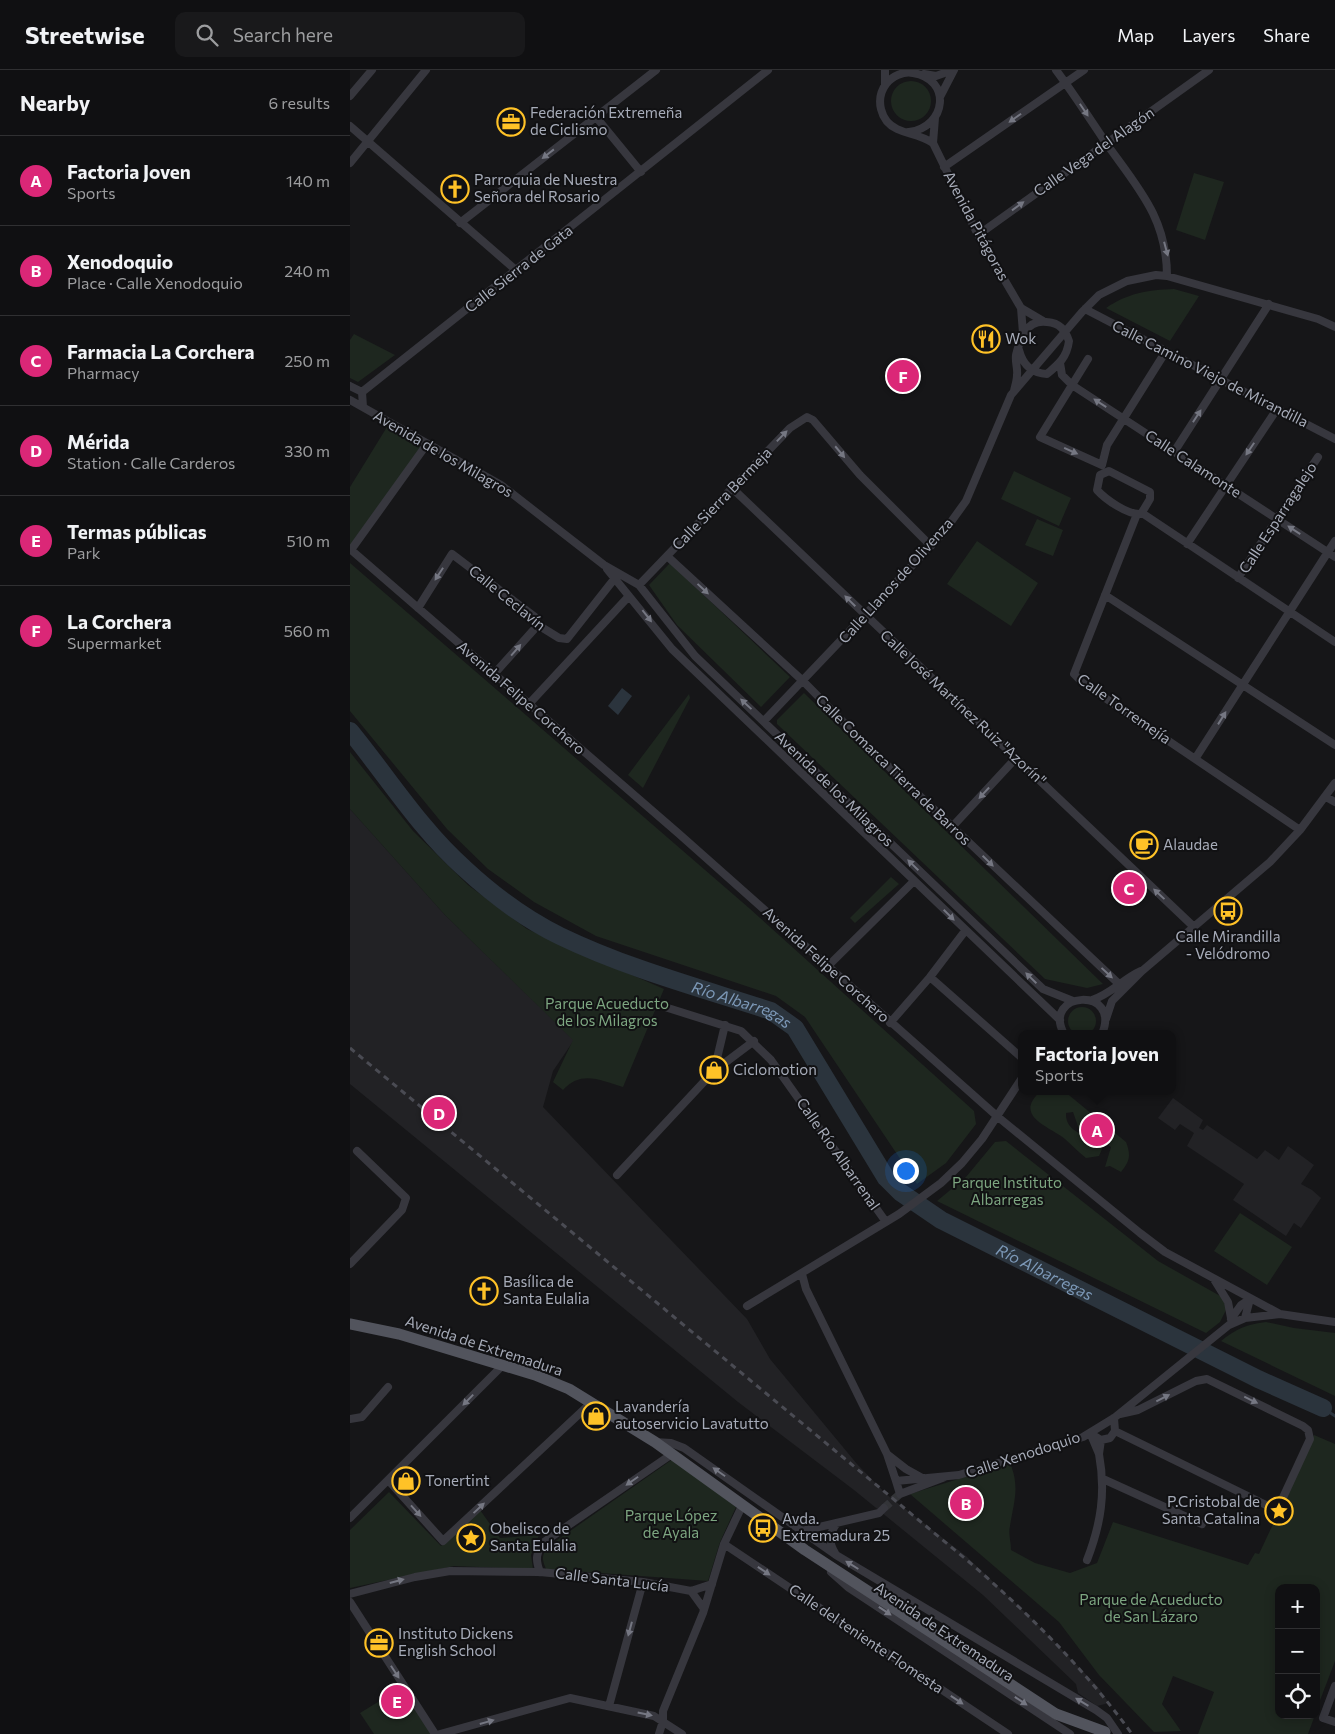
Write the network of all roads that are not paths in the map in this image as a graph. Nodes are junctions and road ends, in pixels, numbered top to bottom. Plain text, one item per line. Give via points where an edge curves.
1 (372, 70) edge
2 (426, 70) edge
3 (656, 70) edge
4 (768, 70) edge
5 (885, 70) edge
6 (954, 70) edge
7 (1056, 70) edge
8 (1084, 70) edge
9 (1209, 70) edge
10 (899, 71) edge
11 (921, 74) junction
12 (1066, 83) junction
13 (885, 85) junction
14 (350, 96) edge
15 (940, 97) junction
16 (596, 117) junction
17 (936, 118) junction
18 (350, 126) edge
19 (909, 132) junction
20 (368, 141) junction
21 (1106, 142) junction
22 (933, 143) junction
23 (350, 163) edge
24 (944, 168) junction
25 (641, 172) junction
26 (460, 223) junction
27 (978, 234) junction
28 (517, 271) junction
29 (1167, 276) junction
30 (1270, 304) junction
31 (1021, 308) junction
32 (1085, 309) junction
33 (1043, 321) junction
34 (1335, 327) edge
35 (1023, 332) junction
36 (1066, 332) junction
37 (1019, 350) junction
38 (1166, 351) junction
39 (1088, 359) dead end
40 (1060, 363) junction
41 (1032, 371) junction
42 (1047, 374) junction
43 (1062, 374) junction
44 (1221, 380) junction
45 (1072, 385) junction
46 (350, 386) edge
47 (1014, 391) junction
48 (362, 392) junction
49 (350, 400) edge
50 (362, 407) junction
51 (1277, 408) junction
52 (1124, 419) junction
53 (1335, 439) edge
54 (427, 444) junction
55 (1174, 452) junction
56 (1318, 457) dead end
57 (1103, 468) junction
58 (1226, 486) junction
59 (732, 488) junction
60 (1139, 514) junction
61 (1277, 519) junction
62 (1335, 541) edge
63 (1187, 544) junction
64 (931, 546) junction
65 (350, 550) edge
66 (1331, 555) edge
67 (667, 556) junction
68 (604, 565) junction
69 (615, 578) junction
70 (1238, 578) junction
71 (639, 585) junction
72 (1105, 595) junction
73 (629, 596) junction
74 (418, 608) junction
75 (1290, 612) junction
76 (865, 616) junction
77 (538, 625) junction
78 (1335, 642) edge
79 (494, 674) junction
80 (803, 681) junction
81 (1243, 685) junction
82 (528, 705) junction
83 (764, 721) junction
84 (1335, 745) edge
85 (1016, 758) junction
86 (1195, 760) junction
87 (1335, 783) edge
88 (1326, 796) junction
89 (1335, 802) edge
90 (952, 827) junction
91 (1300, 830) junction
92 (914, 880) junction
93 (1194, 927) junction
94 (965, 931) junction
95 (828, 967) junction
96 (1142, 971) junction
97 (930, 977) junction
98 (1119, 984) junction
99 (1092, 1000) junction
100 (1073, 1001) junction
101 (668, 1008) dead end
102 (1106, 1019) junction
103 (890, 1022) junction
104 (1060, 1022) junction
105 (725, 1025) junction
106 (1057, 1030) edge
107 (1063, 1030) edge
108 (1103, 1030) edge
109 (754, 1041) junction
110 (1018, 1054) edge
111 (714, 1071) junction
112 (1018, 1085) edge
113 (998, 1118) junction
114 (357, 1151) dead end
115 (617, 1175) dead end
116 (886, 1222) junction
117 (350, 1264) edge
118 (802, 1274) junction
119 (1214, 1279) junction
120 (1250, 1299) junction
121 (747, 1306) dead end
122 (1280, 1314) junction
123 (1245, 1318) junction
124 (1230, 1322) junction
125 (1335, 1322) edge
126 (350, 1324) edge
127 (502, 1366) junction
128 (388, 1387) dead end
129 (592, 1402) junction
130 (1115, 1416) junction
131 (350, 1419) edge
132 (1115, 1431) junction
133 (1090, 1433) junction
134 (1101, 1440) junction
135 (655, 1442) junction
136 (672, 1454) junction
137 (887, 1454) junction
138 (1099, 1454) junction
139 (945, 1478) junction
140 (1103, 1479) junction
141 (926, 1480) junction
142 (388, 1481) junction
143 (896, 1481) junction
144 (742, 1506) junction
145 (884, 1508) tunnel mouth
146 (350, 1518) edge
147 (836, 1523) junction
148 (1202, 1524) dead end
149 (802, 1531) junction
150 (724, 1544) junction
151 (805, 1550) junction
152 (836, 1555) junction
153 (1087, 1560) dead end
154 (540, 1572) junction
155 (643, 1582) junction
156 (712, 1584) junction
157 (894, 1590) junction
158 (691, 1591) junction
159 (350, 1594) edge
160 (350, 1602) edge
161 (704, 1608) junction
162 (903, 1614) junction
163 (1335, 1686) edge
164 (609, 1706) junction
165 (663, 1721) junction
166 (1335, 1722) edge
167 (461, 1732) edge
168 (1105, 1732) dead end
169 (435, 1734) edge
170 (440, 1734) edge
171 (659, 1734) edge
172 (682, 1734) edge
173 (1008, 1734) edge
174 (1070, 1734) edge
175 (1118, 1734) edge

1 - 14 street
2 - 20 street
3 - 16 street
4 - 25 street, Calle Sierra de Gata
5 - 13 street
6 - 11 street via 936,76
6 - 15 street
7 - 12 street
8 - 12 street
9 - 21 street, Calle Vega del Alagón
10 - 11 street
10 - 13 street
11 - 15 street via 933,83
12 -> 21 street
12 -> 24 street
13 - 19 street via 880,100 883,115 898,130
15 - 17 street
16 - 25 street
16 -> 26 street
17 - 19 street via 919,131
17 - 22 street
18 - 20 street
19 - 22 street
20 - 23 street
20 - 26 street
27 -> 21 street, Calle Vega del Alagón
21 -> 29 street via 1146,199 1158,223 1168,258
22 - 24 street, Avenida Pitágoras
24 - 27 street, Avenida Pitágoras
25 - 28 street, Calle Sierra de Gata
26 - 28 street
27 - 31 street, Avenida Pitágoras
28 - 48 street, Calle Sierra de Gata
29 - 30 street
29 - 32 street, Calle Llanos de Olivenza via 1127,281 1099,295
30 - 34 street
30 - 44 street
31 - 33 street, Avenida Pitágoras
31 - 35 street, Avenida Pitágoras
32 - 36 street, Calle Llanos de Olivenza
32 - 38 street, Calle Camino Viejo de Mirandilla
33 - 35 street
33 - 36 street, Avenida Pitágoras via 1053,322
35 - 37 street, Avenida Pitágoras
36 - 40 street via 1068,348
36 - 41 street, Calle Llanos de Olivenza
37 - 41 street via 1021,359
37 - 47 street, Avenida Pitágoras
38 - 44 street, Calle Camino Viejo de Mirandilla
38 - 52 street
39 - 45 street
40 - 42 street
40 - 43 street
41 - 42 street
41 - 47 street, Calle Llanos de Olivenza
42 - 43 street
43 - 45 street, Calle Calamonte
44 - 51 street, Calle Camino Viejo de Mirandilla
55 -> 44 street
52 -> 45 street, Calle Calamonte
45 -> 57 street via 1040,438
46 - 48 street
47 - 64 street, Calle Llanos de Olivenza via 966,501
48 - 50 street
49 - 50 street, Avenida de los Milagros
50 - 54 street, Avenida de los Milagros
51 - 53 street, Calle Camino Viejo de Mirandilla
51 -> 58 street
52 - 55 street, Calle Calamonte
52 - 57 street via 1107,445
54 - 65 street
54 - 68 street, Avenida de los Milagros via 501,485
55 - 58 street, Calle Calamonte
56 - 61 street, Calle Esparragalejo
57 - 60 street via 1097,490
57 - 60 street, Calle Torremejía via 1150,492 1150,499
58 - 61 street, Calle Calamonte
58 - 63 street
59 -> 64 street, Calle Sierra Bermeja via 790,428 807,417
59 - 67 street, Calle Sierra Bermeja
76 -> 59 street, Calle José Martínez Ruiz "Azorín"
60 - 63 street
60 - 72 street, Calle Torremejía
66 -> 61 street, Calle Calamonte
61 - 70 street, Calle Esparragalejo
62 - 66 street
63 - 70 street
64 - 76 street, Calle Llanos de Olivenza
65 - 74 street, Avenida Felipe Corchero
66 - 75 street
67 - 71 street, Calle Sierra Bermeja
67 -> 80 street, Calle Comarca Tierra de Barros
68 - 69 street, Avenida de los Milagros
68 - 71 street, Avenida de los Milagros
69 - 73 street, Avenida de los Milagros
69 - 77 street, Calle Ceclavín via 567,639 559,638
70 - 75 street
83 -> 71 street, Avenida de los Milagros via 694,656
72 - 81 street
72 - 86 street, Calle Torremejía via 1074,674 1083,684
73 - 82 street
73 -> 92 street, Avenida de los Milagros via 672,649
77 -> 74 street, Calle Ceclavín via 535,616 452,554
74 - 79 street, Avenida Felipe Corchero
75 - 78 street
75 - 81 street
76 - 80 street, Calle Llanos de Olivenza
76 - 85 street, Calle José Martínez Ruiz "Azorín"
79 -> 77 street
79 - 82 street, Avenida Felipe Corchero
80 - 83 street, Calle Llanos de Olivenza
80 - 90 street, Calle Comarca Tierra de Barros
81 - 84 street
86 -> 81 street
82 - 95 street, Avenida Felipe Corchero
100 -> 83 street, Avenida de los Milagros via 1044,990
85 -> 90 street
93 -> 85 street, Calle José Martínez Ruiz "Azorín"
86 - 91 street, Calle Torremejía
87 - 88 street
88 - 89 street
88 - 91 street
90 -> 98 street, Calle Comarca Tierra de Barros
91 - 93 street via 1270,862
92 -> 94 street, Avenida de los Milagros
92 - 95 street
93 - 96 street
94 - 97 street
94 - 104 street, Avenida de los Milagros
95 - 103 street, Avenida Felipe Corchero
96 - 98 street
96 - 102 street via 1112,1001
97 - 103 street
97 - 110 street
98 - 99 street
99 - 100 street
99 - 102 street
100 - 104 street via 1062,1012
101 - 105 street, Calle Río Albarrenal
102 - 108 street
103 - 113 street, Avenida Felipe Corchero
104 - 106 street
104 - 107 street
105 - 109 street, Calle Río Albarrenal
105 - 111 street
109 - 111 street
109 - 116 street, Calle Río Albarrenal via 772,1060
111 - 115 street
112 - 113 street
113 - 116 street via 962,1163
113 - 119 street, Avenida Felipe Corchero via 1165,1252
114 - 117 street via 406,1198 402,1210
116 - 118 street
118 - 121 street
118 - 137 street via 806,1289
119 - 120 street, Avenida Felipe Corchero
119 - 124 street via 1228,1302
120 - 122 street, Avenida Felipe Corchero
120 - 123 street
120 - 124 street
122 - 123 street
122 - 125 street, Avenida Felipe Corchero
123 - 124 street
124 - 130 street, Calle Xenodoquio
126 - 127 main road, Avenida de Extremadura via 399,1334
127 - 129 main road, Avenida de Extremadura via 535,1375
127 -> 142 street
128 - 131 street via 362,1417
129 - 135 main road, Avenida de Extremadura
142 -> 129 street via 443,1541
130 - 132 street
130 -> 132 street, Calle Xenodoquio via 1138,1410 1196,1381 1207,1379 1303,1426 1308,1430 1310,1439 1276,1506
130 - 133 street, Calle Xenodoquio
132 - 134 street, Calle Xenodoquio via 1110,1438
133 - 134 street, Calle Xenodoquio
133 - 138 street
133 - 139 street, Calle Xenodoquio
134 - 138 street
135 - 136 main road, Avenida de Extremadura
149 -> 135 street, Avenida de Extremadura via 684,1448
136 - 144 main road, Avenida de Extremadura
136 -> 154 street, Calle Santa Lucía via 544,1542 536,1560
137 - 141 street
137 - 143 street
138 - 140 street
139 - 141 street, Calle Xenodoquio
139 - 143 street via 900,1494
140 - 148 street
140 - 153 street via 1100,1519
141 - 143 street, Calle Xenodoquio
142 - 146 street
144 - 150 street
144 - 151 main road, Avenida de Extremadura
145 - 147 street via 879,1513
147 - 149 street
147 - 152 street via 830,1533 830,1544
149 - 152 street, Avenida de Extremadura
150 - 156 street
150 -> 173 street, Calle del teniente Flomesta
151 - 162 main road, Avenida de Extremadura
151 -> 174 street, Avenida de Extremadura via 849,1588
157 -> 152 street, Avenida de Extremadura
154 - 155 street, Calle Santa Lucía
159 -> 154 street via 450,1570
155 - 158 street, Calle Santa Lucía
155 -> 164 street
156 - 158 street, Calle Santa Lucía
156 - 161 street
157 - 162 street, Avenida de Extremadura
175 -> 157 street, Avenida de Extremadura via 1107,1718 1096,1710
158 - 161 street, Calle Santa Lucía
160 -> 169 street
161 - 165 street via 663,1711
162 - 168 main road, Avenida de Extremadura via 1056,1714
163 - 166 street via 1324,1718
164 -> 165 street
167 -> 164 street via 570,1698
165 - 171 street
165 - 172 street
167 - 170 street

